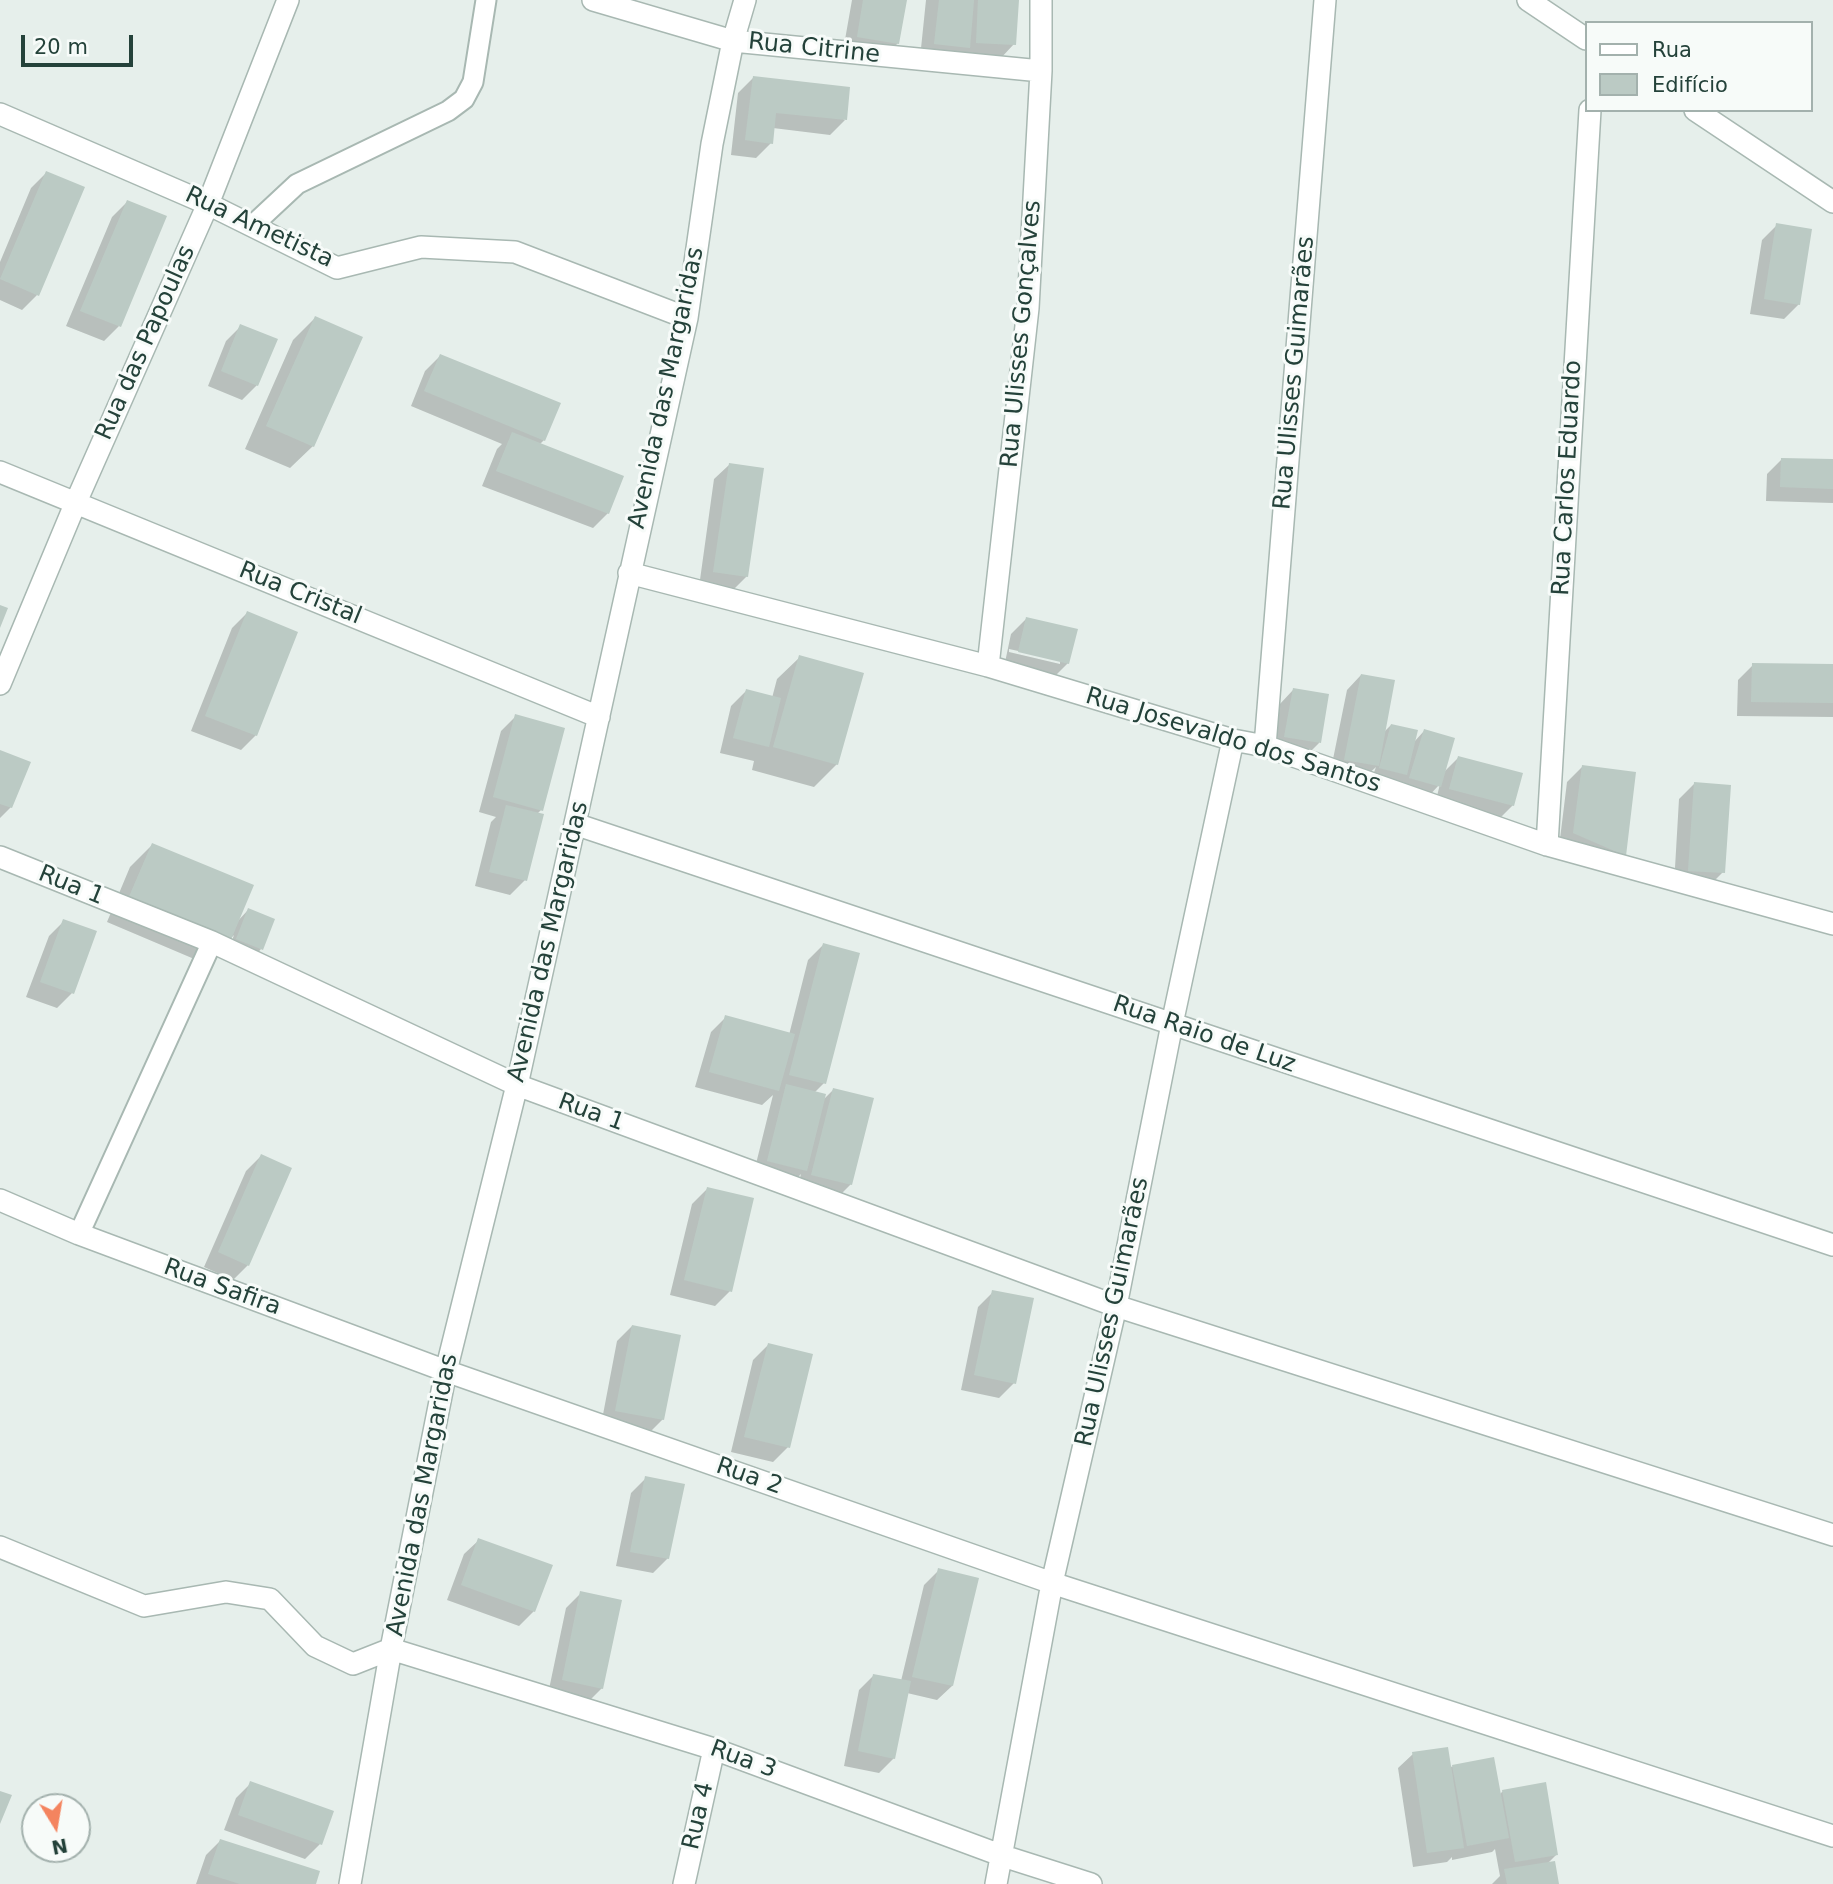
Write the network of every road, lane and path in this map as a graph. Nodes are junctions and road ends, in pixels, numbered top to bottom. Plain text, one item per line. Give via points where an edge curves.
1 (288, 0) edge
2 (486, 0) edge
3 (593, 0) edge
4 (746, 0) edge
5 (1041, 0) edge
6 (1325, 0) edge
7 (1528, 0) edge
8 (1584, 37) edge
9 (733, 41) junction
10 (1041, 71) junction
11 (1590, 112) edge
12 (1698, 112) edge
13 (0, 114) edge
14 (1833, 202) edge
15 (208, 204) junction
16 (253, 225) junction
17 (687, 318) junction
18 (0, 472) edge
19 (76, 502) junction
20 (628, 573) junction
21 (988, 666) junction
22 (0, 684) edge
23 (599, 717) junction
24 (1233, 740) junction
25 (1265, 746) junction
26 (575, 824) junction
27 (1547, 845) junction
28 (0, 857) edge
29 (1833, 923) edge
30 (212, 943) junction
31 (1172, 1024) junction
32 (517, 1085) junction
33 (0, 1200) edge
34 (79, 1234) junction
35 (1833, 1245) edge
36 (1116, 1307) junction
37 (446, 1371) junction
38 (1833, 1535) edge
39 (0, 1546) edge
40 (1052, 1583) junction
41 (391, 1649) junction
42 (714, 1749) junction
43 (1833, 1836) edge
44 (1003, 1856) junction
45 (350, 1884) edge
46 (684, 1884) edge
47 (996, 1884) edge
48 (1091, 1884) edge

1 - 15 street, Rua das Papoulas
2 - 16 lane via 474,82 464,99 297,184
3 - 9 street, Rua Citrine
4 - 9 street, Avenida das Margaridas
5 - 10 street, Rua Ulisses Gonçalves
6 - 25 street, Rua Ulisses Guimarães
7 - 8 street
9 - 10 street, Rua Citrine
9 - 17 street, Avenida das Margaridas via 712,144
10 - 21 street, Rua Ulisses Gonçalves via 1028,308
11 - 27 street, Rua Carlos Eduardo
12 - 14 street
13 - 15 street, Rua Ametista
15 - 16 street, Rua Ametista
15 - 19 street, Rua das Papoulas
16 - 17 street, Rua Ametista via 337,268 421,247 515,251
17 - 20 street, Avenida das Margaridas
18 - 19 street, Rua Cristal
19 - 22 street, Rua das Papoulas
19 - 23 street, Rua Cristal
20 - 21 street, Rua Josevaldo dos Santos
20 - 23 street, Avenida das Margaridas
21 - 24 street, Rua Josevaldo dos Santos
23 - 26 street, Avenida das Margaridas
24 - 25 street, Rua Josevaldo dos Santos
24 - 31 street, Rua Ulisses Guimarães
25 - 27 street, Rua Josevaldo dos Santos
26 - 31 street, Rua Raio de Luz
26 - 32 street, Avenida das Margaridas
27 - 29 street, Rua Josevaldo dos Santos
28 - 30 street, Rua 1
30 - 32 street, Rua 1
30 - 34 lane
31 - 35 street, Rua Raio de Luz
31 - 36 street, Rua Ulisses Guimarães
32 - 36 street, Rua 1
32 - 37 street, Avenida das Margaridas
33 - 34 street, Rua Safira
34 - 37 street, Rua Safira
36 - 38 street, Rua 1
36 - 40 street, Rua Ulisses Guimarães
37 - 40 street, Rua 2
37 - 41 street, Avenida das Margaridas
39 - 41 street via 144,1606 226,1592 270,1600 315,1647 353,1664
40 - 43 street, Rua 2
40 - 44 street, Rua Ulisses Guimarães
41 - 42 street, Rua 3
41 - 45 street, Avenida das Margaridas
42 - 44 street, Rua 3
42 - 46 street, Rua 4
44 - 47 street, Rua Ulisses Guimarães
44 - 48 street, Rua 3

